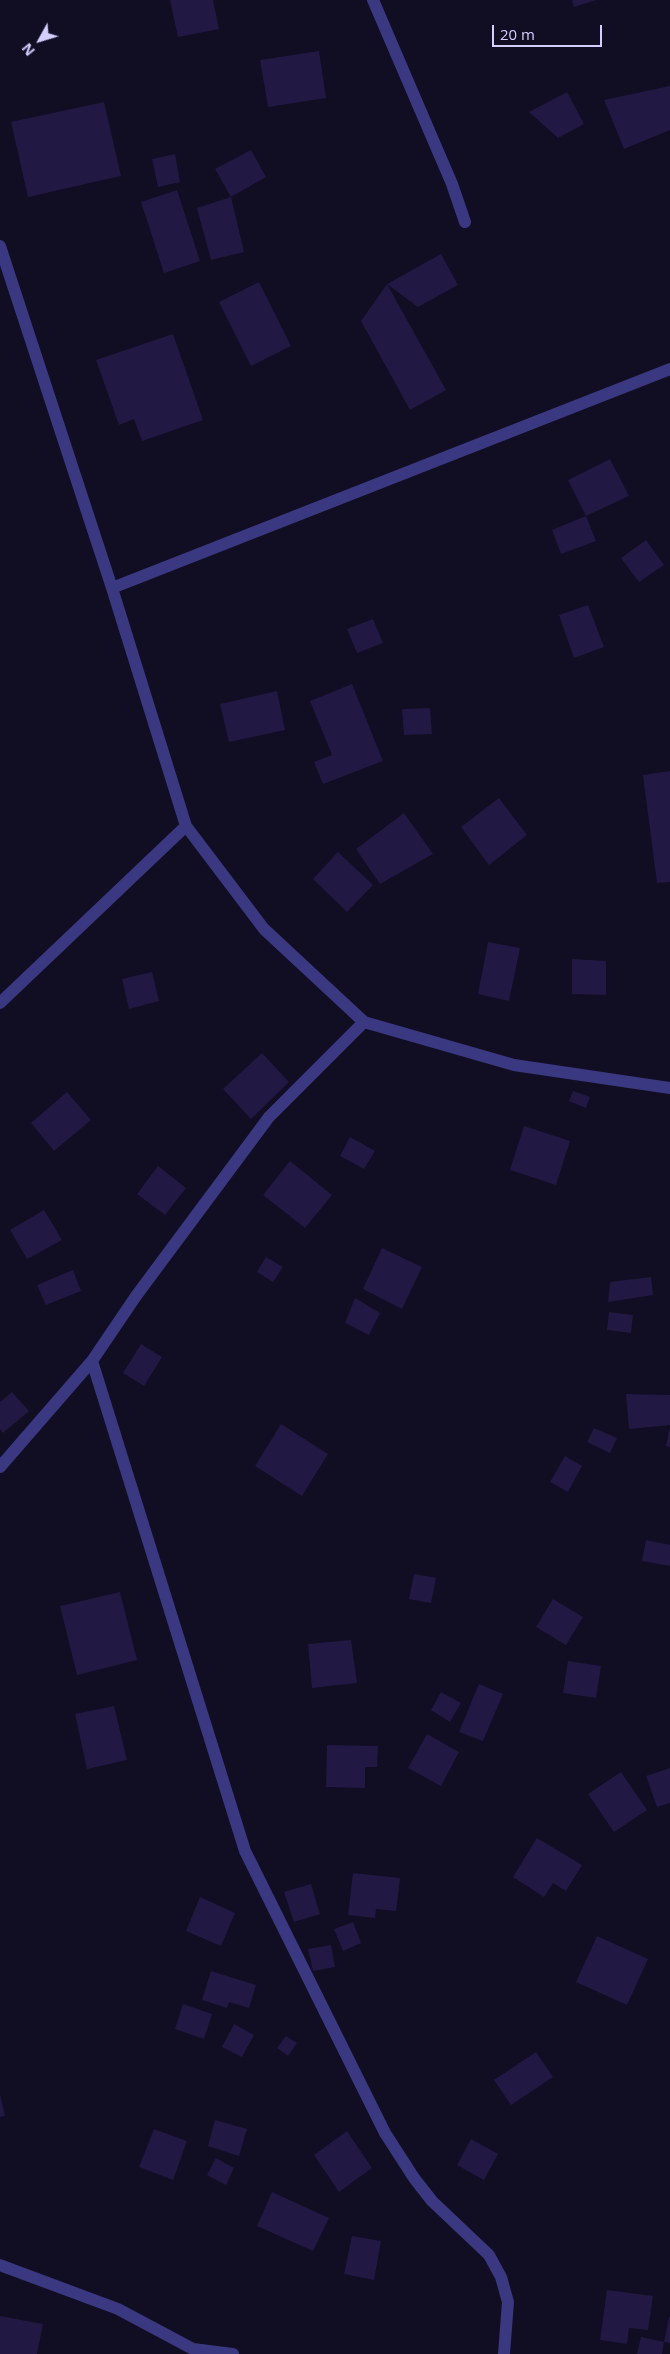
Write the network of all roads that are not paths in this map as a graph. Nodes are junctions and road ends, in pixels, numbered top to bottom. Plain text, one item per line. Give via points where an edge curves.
1 (373, 0) edge
2 (465, 222) dead end
3 (0, 246) edge
4 (670, 368) edge
5 (112, 588) junction
6 (186, 826) junction
7 (0, 1004) edge
8 (364, 1022) junction
9 (670, 1088) edge
10 (92, 1361) junction
11 (0, 1467) edge
12 (0, 2265) edge
13 (194, 2352) edge
14 (233, 2354) edge
15 (504, 2354) edge

1 - 2 street via 452,184
3 - 5 street
4 - 5 street
5 - 6 street
6 - 7 street
6 - 8 street via 264,929
8 - 9 street via 514,1065
8 - 10 street via 269,1117 136,1296
10 - 11 street
10 - 15 street via 244,1851 385,2133 432,2201 488,2255 502,2277 508,2302
12 - 13 street via 118,2309
13 - 14 street

